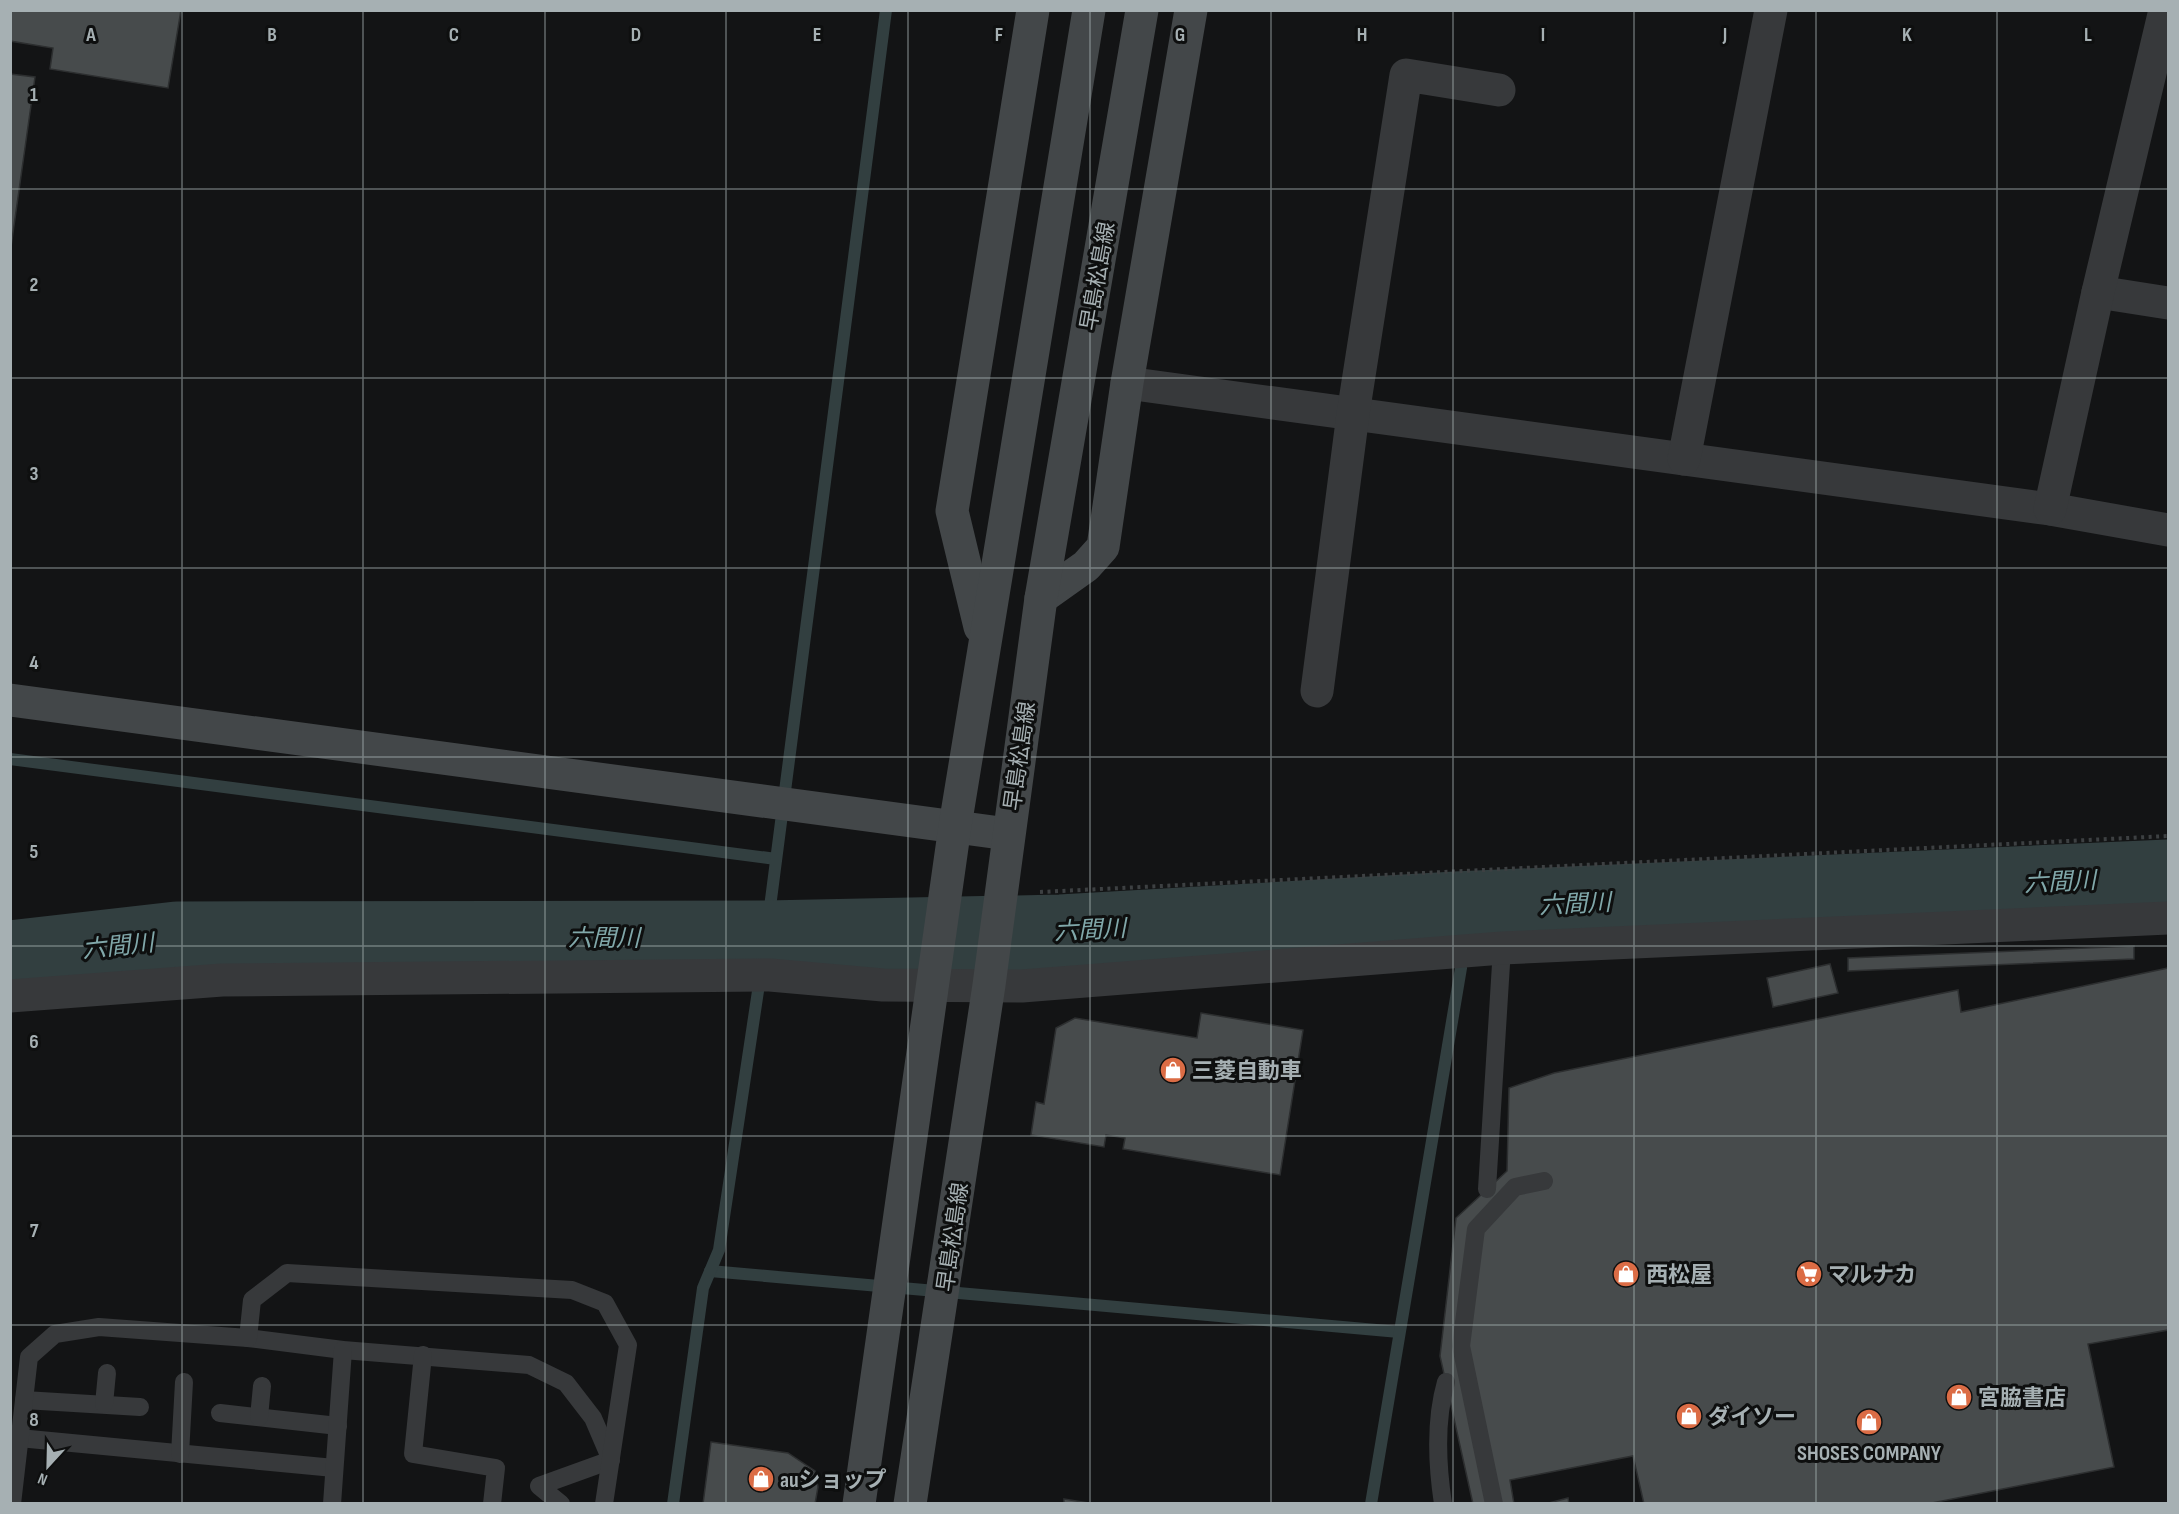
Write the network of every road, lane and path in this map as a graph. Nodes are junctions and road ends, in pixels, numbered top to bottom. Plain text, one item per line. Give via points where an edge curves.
1 (1033, 10) edge
2 (1089, 10) edge
3 (1142, 10) edge
4 (1191, 10) edge
5 (1771, 10) edge
6 (2165, 10) edge
7 (2158, 88) edge
8 (1499, 90) dead end
9 (2098, 292) junction
10 (2169, 303) edge
11 (1127, 383) junction
12 (1353, 414) junction
13 (1684, 459) junction
14 (2050, 509) junction
15 (2169, 530) edge
16 (1041, 598) junction
17 (984, 641) junction
18 (1317, 691) dead end
19 (10, 700) edge
20 (955, 826) junction
21 (1008, 834) junction
22 (2169, 836) edge
23 (1015, 896) junction
24 (2169, 918) edge
25 (1502, 948) junction
26 (935, 975) junction
27 (991, 975) junction
28 (10, 996) edge
29 (1544, 1181) dead end
30 (1486, 1189) dead end
31 (248, 1338) junction
32 (343, 1350) junction
33 (423, 1355) junction
34 (107, 1373) dead end
35 (184, 1382) dead end
36 (1446, 1382) dead end
37 (262, 1386) dead end
38 (24, 1400) junction
39 (104, 1404) junction
40 (140, 1407) dead end
41 (220, 1413) dead end
42 (259, 1417) junction
43 (338, 1426) junction
44 (19, 1438) junction
45 (180, 1454) junction
46 (611, 1460) junction
47 (334, 1468) junction
48 (12, 1503) edge
49 (332, 1503) edge
50 (492, 1503) edge
51 (561, 1503) edge
52 (604, 1503) edge
53 (859, 1503) edge
54 (910, 1503) edge
55 (1443, 1503) edge
56 (1494, 1503) edge

1 - 17 main road via 952,511
2 - 17 main road
3 - 16 main road, 早島松島線
4 - 11 main road
5 - 13 street
6 - 7 street
7 - 9 street
8 - 12 street via 1406,75
9 - 10 street
9 - 14 street
11 - 12 street
11 - 16 main road via 1103,547 1086,566
12 - 13 street
12 - 18 street
13 - 14 street
14 - 15 street
16 - 21 main road, 早島松島線
17 - 20 main road
19 - 20 main road
20 - 21 main road
20 - 26 main road
21 - 23 main road, 早島松島線
22 - 23 path
23 - 27 main road, 早島松島線
24 - 25 street
25 - 27 street via 1064,984
25 - 30 lane
26 - 27 street
26 - 28 street via 882,985 755,975 222,980
26 - 53 main road
27 - 54 main road, 早島松島線
29 - 56 lane, bridge via 1515,1187 1476,1229 1461,1346
31 - 32 lane
31 - 38 lane via 99,1327 55,1334 28,1358
31 - 46 lane via 252,1300 287,1273 572,1290 605,1303 628,1345
32 - 33 lane
32 - 43 lane
33 - 46 lane via 529,1365 566,1383 593,1418
33 - 50 lane via 413,1454 496,1468
34 - 39 lane
35 - 45 lane
36 - 55 lane via 1440,1400 1438,1472
37 - 42 lane
38 - 39 lane
38 - 44 lane
39 - 40 lane
41 - 42 lane
42 - 43 lane
43 - 47 lane
44 - 45 lane
44 - 48 lane
45 - 47 lane
46 - 51 lane via 539,1486
46 - 52 lane
47 - 49 lane

